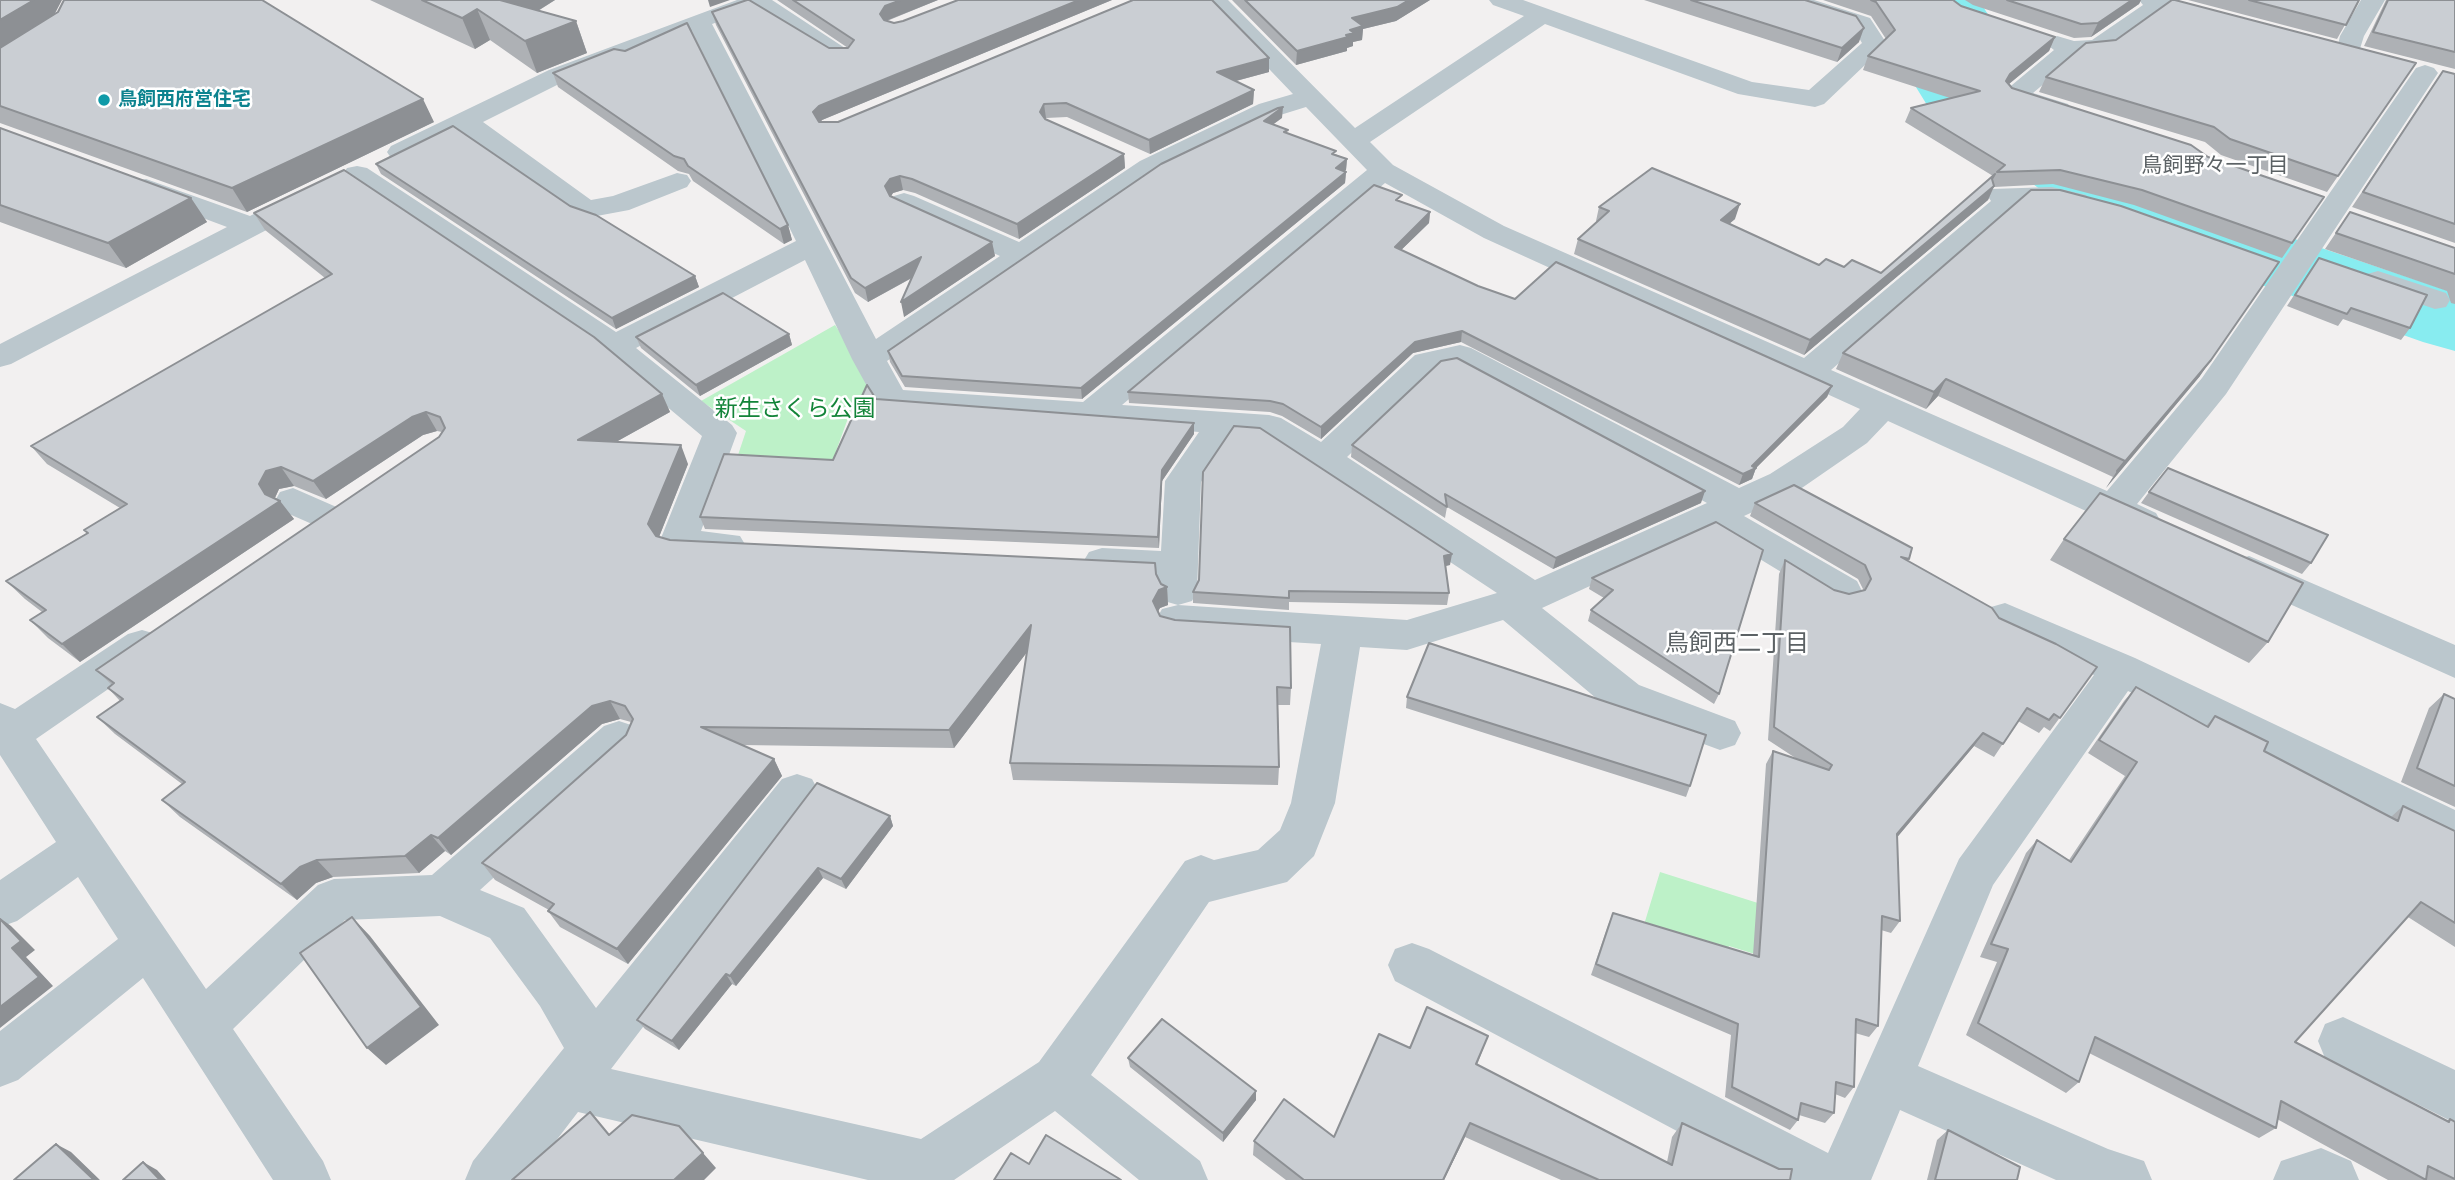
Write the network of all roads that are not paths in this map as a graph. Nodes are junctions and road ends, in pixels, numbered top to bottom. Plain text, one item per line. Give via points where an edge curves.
1 (1500, 0) edge
2 (1790, 0) edge
3 (2373, 0) edge
4 (757, 1) edge
5 (1226, 1) edge
6 (2159, 1) edge
7 (689, 14) edge
8 (1542, 15) junction
9 (2241, 25) edge
10 (2036, 36) edge
11 (2321, 46) edge
12 (2072, 48) junction
13 (2348, 53) junction
14 (842, 54) edge
15 (2373, 59) edge
16 (2423, 72) dead end
17 (1308, 98) junction
18 (2081, 116) edge
19 (464, 121) junction
20 (1353, 141) junction
21 (1383, 171) junction
22 (357, 174) junction
23 (118, 177) edge
24 (677, 180) dead end
25 (904, 202) edge
26 (2099, 208) edge
27 (248, 225) junction
28 (811, 245) junction
29 (1021, 254) junction
30 (2303, 266) junction
31 (2435, 300) dead end
32 (614, 346) junction
33 (0, 357) edge
34 (868, 359) junction
35 (1807, 373) junction
36 (1883, 406) junction
37 (1092, 412) junction
38 (1223, 424) junction
39 (1324, 459) junction
40 (360, 496) edge
41 (293, 501) dead end
42 (2113, 509) junction
43 (1726, 510) junction
44 (328, 518) junction
45 (2176, 537) edge
46 (294, 541) edge
47 (761, 547) edge
48 (2227, 560) edge
49 (1068, 561) edge
50 (1179, 566) junction
51 (1843, 592) edge
52 (1521, 601) junction
53 (2004, 618) edge
54 (169, 626) edge
55 (1343, 631) junction
56 (2455, 662) edge
57 (2121, 669) junction
58 (5, 727) edge
59 (1720, 733) dead end
60 (619, 737) edge
61 (797, 792) dead end
62 (2455, 831) edge
63 (84, 847) junction
64 (442, 895) junction
65 (0, 906) edge
66 (149, 944) junction
67 (1412, 965) dead end
68 (203, 1025) junction
69 (2343, 1041) dead end
70 (0, 1062) edge
71 (581, 1067) junction
72 (1888, 1079) junction
73 (1057, 1080) junction
74 (2455, 1097) edge
75 (293, 1175) edge
76 (492, 1180) edge
77 (1181, 1180) edge
78 (1824, 1180) edge
79 (1844, 1180) edge
80 (2125, 1180) edge
81 (2300, 1180) edge
82 (2332, 1180) edge

1 - 8 street
2 - 8 street via 1862,23 1875,44 1815,99 1747,89
3 - 13 street via 2352,36
4 - 7 street
4 - 14 street
5 - 17 street
6 - 9 street
6 - 12 street via 2098,47
7 - 19 street
7 - 28 street
8 - 20 street
10 - 12 street
11 - 13 street
12 - 18 street via 2015,95
13 - 15 street
16 - 30 street via 2333,209
17 - 20 street
17 - 29 street via 1138,162
19 - 22 street
19 - 24 street via 586,209 619,204
20 - 21 street
21 - 35 street via 1494,232
21 - 37 street
22 - 27 street
22 - 32 street
23 - 27 street
25 - 29 street
26 - 35 street via 2052,195 2008,195
27 - 33 street
28 - 32 street
28 - 34 street
29 - 34 street
30 - 31 street
30 - 42 street via 2214,386
32 - 47 street via 720,433 678,544
34 - 37 street via 891,400
35 - 36 street
36 - 42 street
36 - 43 street via 1855,435 1794,477
37 - 38 street
38 - 39 street via 1269,426
38 - 50 street via 1183,481
39 - 43 street via 1427,362 1460,355
39 - 52 street
40 - 44 street
41 - 44 street
42 - 45 street
43 - 51 street
43 - 52 street
44 - 46 street
48 - 56 street
49 - 50 street
50 - 55 street via 1175,631
52 - 55 street via 1407,635
52 - 59 street via 1624,697
53 - 57 street
54 - 58 street
55 - 73 street via 1313,803 1298,842 1271,869 1198,880
57 - 62 street
57 - 72 street via 1975,873
58 - 63 street
60 - 64 street
61 - 71 street
63 - 65 street
63 - 66 street
64 - 68 street via 334,900
64 - 71 street via 507,923 557,990
66 - 68 street
66 - 70 street
67 - 78 street
68 - 75 street
69 - 74 street
71 - 73 street via 926,1167
71 - 76 street
72 - 79 street
72 - 80 street
73 - 77 street
81 - 82 street via 2321,1175

